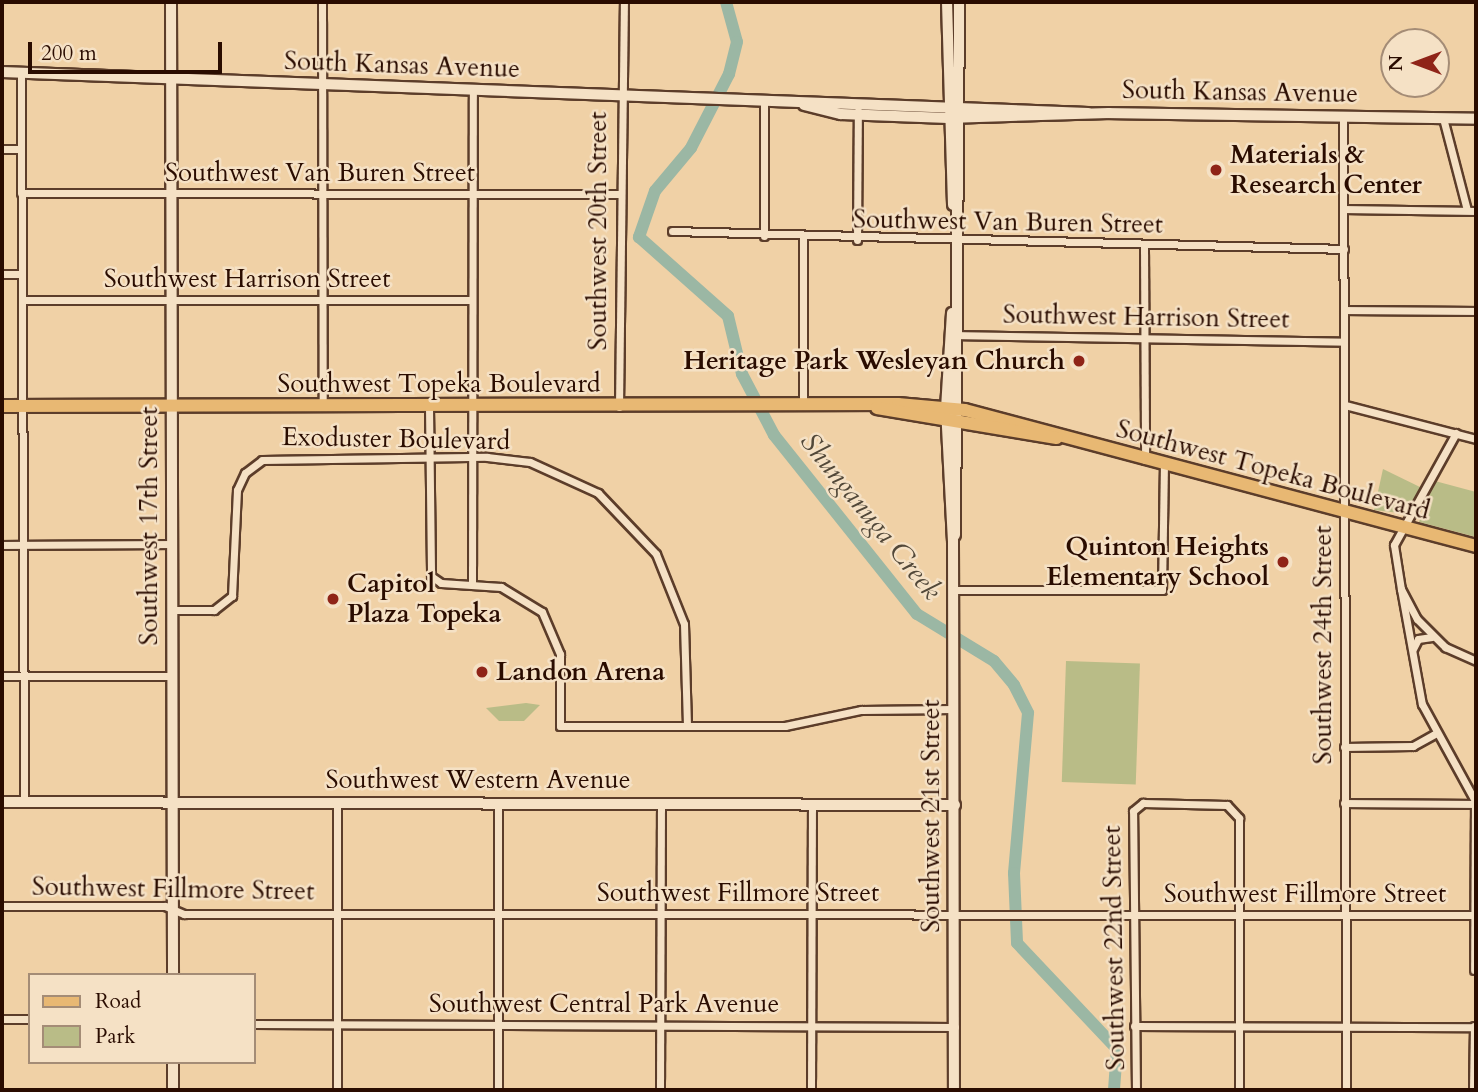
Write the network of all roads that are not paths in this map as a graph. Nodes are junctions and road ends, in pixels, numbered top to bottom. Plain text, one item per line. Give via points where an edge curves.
1 (171, 2) edge
2 (322, 2) edge
3 (624, 2) edge
4 (947, 2) edge
5 (959, 2) edge
6 (2, 72) edge
7 (21, 73) junction
8 (171, 77) junction
9 (322, 84) junction
10 (472, 90) junction
11 (620, 96) junction
12 (764, 101) junction
13 (858, 109) junction
14 (954, 112) junction
15 (1343, 117) junction
16 (1443, 118) junction
17 (1476, 119) edge
18 (2, 149) edge
19 (21, 149) junction
20 (21, 193) junction
21 (171, 194) junction
22 (322, 194) junction
23 (472, 194) junction
24 (618, 194) junction
25 (1343, 209) junction
26 (1467, 211) junction
27 (1476, 211) edge
28 (671, 231) dead end
29 (764, 236) junction
30 (803, 237) junction
31 (857, 240) junction
32 (954, 243) junction
33 (1144, 247) junction
34 (1344, 249) junction
35 (2, 274) edge
36 (22, 274) junction
37 (22, 300) junction
38 (172, 300) junction
39 (323, 300) junction
40 (472, 300) junction
41 (1344, 310) junction
42 (1476, 312) edge
43 (951, 335) junction
44 (1144, 338) junction
45 (1344, 342) junction
46 (1345, 405) junction
47 (2, 406) edge
48 (22, 406) junction
49 (172, 407) junction
50 (323, 407) junction
51 (429, 407) junction
52 (472, 407) junction
53 (619, 407) junction
54 (803, 407) junction
55 (952, 415) junction
56 (1456, 433) junction
57 (1476, 439) edge
58 (430, 457) junction
59 (472, 457) junction
60 (1145, 460) junction
61 (1164, 465) junction
62 (1344, 511) junction
63 (1401, 527) junction
64 (172, 544) junction
65 (2, 545) edge
66 (23, 545) junction
67 (1476, 546) edge
68 (472, 584) junction
69 (1401, 589) junction
70 (954, 590) junction
71 (172, 610) junction
72 (1434, 637) junction
73 (1412, 653) junction
74 (1476, 661) edge
75 (2, 676) edge
76 (23, 676) junction
77 (172, 676) junction
78 (954, 709) junction
79 (687, 726) junction
80 (1435, 734) junction
81 (1345, 747) junction
82 (2, 802) edge
83 (24, 802) junction
84 (173, 802) junction
85 (337, 803) junction
86 (498, 803) junction
87 (1344, 803) junction
88 (662, 804) junction
89 (812, 804) junction
90 (1476, 804) edge
91 (955, 805) junction
92 (2, 906) edge
93 (173, 910) junction
94 (336, 914) junction
95 (498, 914) junction
96 (662, 914) junction
97 (812, 914) junction
98 (1239, 914) junction
99 (1133, 915) junction
100 (1344, 915) junction
101 (1475, 915) edge
102 (954, 916) junction
103 (1474, 970) dead end
104 (173, 973) edge
105 (2, 1019) edge
106 (28, 1019) edge
107 (256, 1024) edge
108 (336, 1025) junction
109 (498, 1025) junction
110 (660, 1025) junction
111 (811, 1025) junction
112 (1134, 1026) junction
113 (1239, 1026) junction
114 (1346, 1026) junction
115 (955, 1027) junction
116 (1475, 1027) edge
117 (173, 1064) edge
118 (173, 1090) edge
119 (337, 1090) edge
120 (498, 1090) edge
121 (660, 1090) edge
122 (811, 1090) edge
123 (954, 1090) edge
124 (1136, 1090) edge
125 (1239, 1090) edge
126 (1346, 1090) edge
127 (1473, 1090) edge

1 - 8 main road, Southwest 17th Street
2 - 9 street
3 - 11 street, Southwest 20th Street
4 - 14 main road
5 - 14 main road
6 - 7 main road, South Kansas Avenue
7 - 8 main road, South Kansas Avenue
7 - 19 street
8 - 9 main road, South Kansas Avenue
8 - 21 main road, Southwest 17th Street
9 - 10 main road, South Kansas Avenue
9 - 22 street
10 - 11 main road, South Kansas Avenue
10 - 23 street
11 - 12 main road, South Kansas Avenue
11 - 24 street, Southwest 20th Street
12 - 13 main road, South Kansas Avenue
12 - 29 street
13 - 14 main road, South Kansas Avenue
13 - 31 street
14 - 15 main road, South Kansas Avenue
14 - 32 main road, Southwest 21st Street
15 - 16 main road, South Kansas Avenue
15 - 25 street, Southwest 24th Street
16 - 17 main road, South Kansas Avenue
16 - 26 street
18 - 19 street
19 - 20 street
20 - 21 street, Southwest Van Buren Street
20 - 36 street
21 - 22 street, Southwest Van Buren Street
21 - 38 main road, Southwest 17th Street
22 - 23 street, Southwest Van Buren Street
22 - 39 street
23 - 24 street, Southwest Van Buren Street
23 - 40 street
24 - 53 street, Southwest 20th Street
25 - 26 street
25 - 34 street, Southwest 24th Street
26 - 27 street
28 - 29 street, Southwest Van Buren Street
29 - 30 street, Southwest Van Buren Street
30 - 31 street, Southwest Van Buren Street
30 - 54 street
31 - 32 street, Southwest Van Buren Street
32 - 33 street, Southwest Van Buren Street
32 - 43 main road, Southwest 21st Street
33 - 34 street, Southwest Van Buren Street
33 - 44 street
34 - 41 street, Southwest 24th Street
35 - 36 street
36 - 37 street
37 - 38 street, Southwest Harrison Street
37 - 48 street
38 - 39 street, Southwest Harrison Street
38 - 49 main road, Southwest 17th Street
39 - 40 street, Southwest Harrison Street
39 - 50 street
40 - 52 street
41 - 42 street
41 - 45 street, Southwest 24th Street
43 - 44 street, Southwest Harrison Street
43 - 55 main road, Southwest 21st Street
44 - 45 street, Southwest Harrison Street
44 - 60 street
45 - 46 street, Southwest 24th Street
46 - 56 street
46 - 62 street, Southwest 24th Street
47 - 48 main road, Southwest Topeka Boulevard
48 - 49 main road, Southwest Topeka Boulevard
48 - 66 street
49 - 50 main road, Southwest Topeka Boulevard
49 - 64 main road, Southwest 17th Street
50 - 51 main road, Southwest Topeka Boulevard
51 - 52 main road, Southwest Topeka Boulevard
51 - 58 street
52 - 53 main road, Southwest Topeka Boulevard
52 - 59 street
53 - 54 main road, Southwest Topeka Boulevard
54 - 55 main road, Southwest Topeka Boulevard
55 - 60 main road, Southwest Topeka Boulevard
55 - 70 main road, Southwest 21st Street
56 - 57 street
56 - 63 street
58 - 59 street, Exoduster Boulevard
58 - 68 street via 429,572 436,582
58 - 71 street, Exoduster Boulevard via 283,457 257,463 237,490 233,596 214,610
59 - 68 street
59 - 79 street, Exoduster Boulevard via 519,460 570,477 606,499 644,536 681,613
60 - 61 main road, Southwest Topeka Boulevard
61 - 62 main road, Southwest Topeka Boulevard
61 - 70 street via 1162,590
62 - 63 main road, Southwest Topeka Boulevard
62 - 81 street, Southwest 24th Street
63 - 67 main road, Southwest Topeka Boulevard
63 - 69 street via 1394,545
64 - 66 street
64 - 71 main road, Southwest 17th Street
65 - 66 street
66 - 76 street
68 - 79 street via 518,593 548,622 559,654 560,726
69 - 72 street
69 - 73 street
70 - 78 main road, Southwest 21st Street
71 - 77 main road, Southwest 17th Street
72 - 73 street via 1418,639
72 - 74 street
73 - 80 street
75 - 76 street
76 - 77 street
76 - 83 street
77 - 84 main road, Southwest 17th Street
78 - 79 street via 861,710 785,726
78 - 91 main road, Southwest 21st Street
80 - 81 street via 1413,746
80 - 90 street via 1469,784
81 - 87 street, Southwest 24th Street
82 - 83 main road, Southwest Western Avenue
83 - 84 main road, Southwest Western Avenue
84 - 85 main road, Southwest Western Avenue
84 - 93 main road, Southwest 17th Street
85 - 86 main road, Southwest Western Avenue
85 - 94 street
86 - 88 main road, Southwest Western Avenue
86 - 95 street
87 - 90 street
87 - 100 street, Southwest 24th Street
88 - 89 main road, Southwest Western Avenue
88 - 96 street
89 - 91 main road, Southwest Western Avenue
89 - 97 street
90 - 101 street
91 - 102 main road, Southwest 21st Street
92 - 93 street, Southwest Fillmore Street
93 - 94 street, Southwest Fillmore Street
93 - 104 main road, Southwest 17th Street
94 - 95 street, Southwest Fillmore Street
94 - 108 street
95 - 96 street, Southwest Fillmore Street
95 - 109 street
96 - 97 street, Southwest Fillmore Street
96 - 110 street
97 - 102 street, Southwest Fillmore Street
97 - 111 street
98 - 99 street, Southwest Fillmore Street
98 - 99 street, Southwest 22nd Street via 1239,818 1232,806 1136,805
98 - 100 street, Southwest Fillmore Street
98 - 113 street
99 - 102 street, Southwest Fillmore Street
99 - 112 street, Southwest 22nd Street
100 - 101 street, Southwest Fillmore Street
100 - 114 street, Southwest 24th Street
101 - 103 street
102 - 115 main road, Southwest 21st Street
105 - 106 street
107 - 108 street, Southwest Central Park Avenue
108 - 109 street, Southwest Central Park Avenue
108 - 119 street
109 - 110 street, Southwest Central Park Avenue
109 - 120 street
110 - 111 street, Southwest Central Park Avenue
110 - 121 street
111 - 115 street, Southwest Central Park Avenue
111 - 122 street
112 - 113 street
112 - 124 street, Southwest 22nd Street
113 - 114 street
113 - 125 street
114 - 116 street
114 - 126 street, Southwest 24th Street
115 - 123 main road, Southwest 21st Street
116 - 127 street
117 - 118 main road

